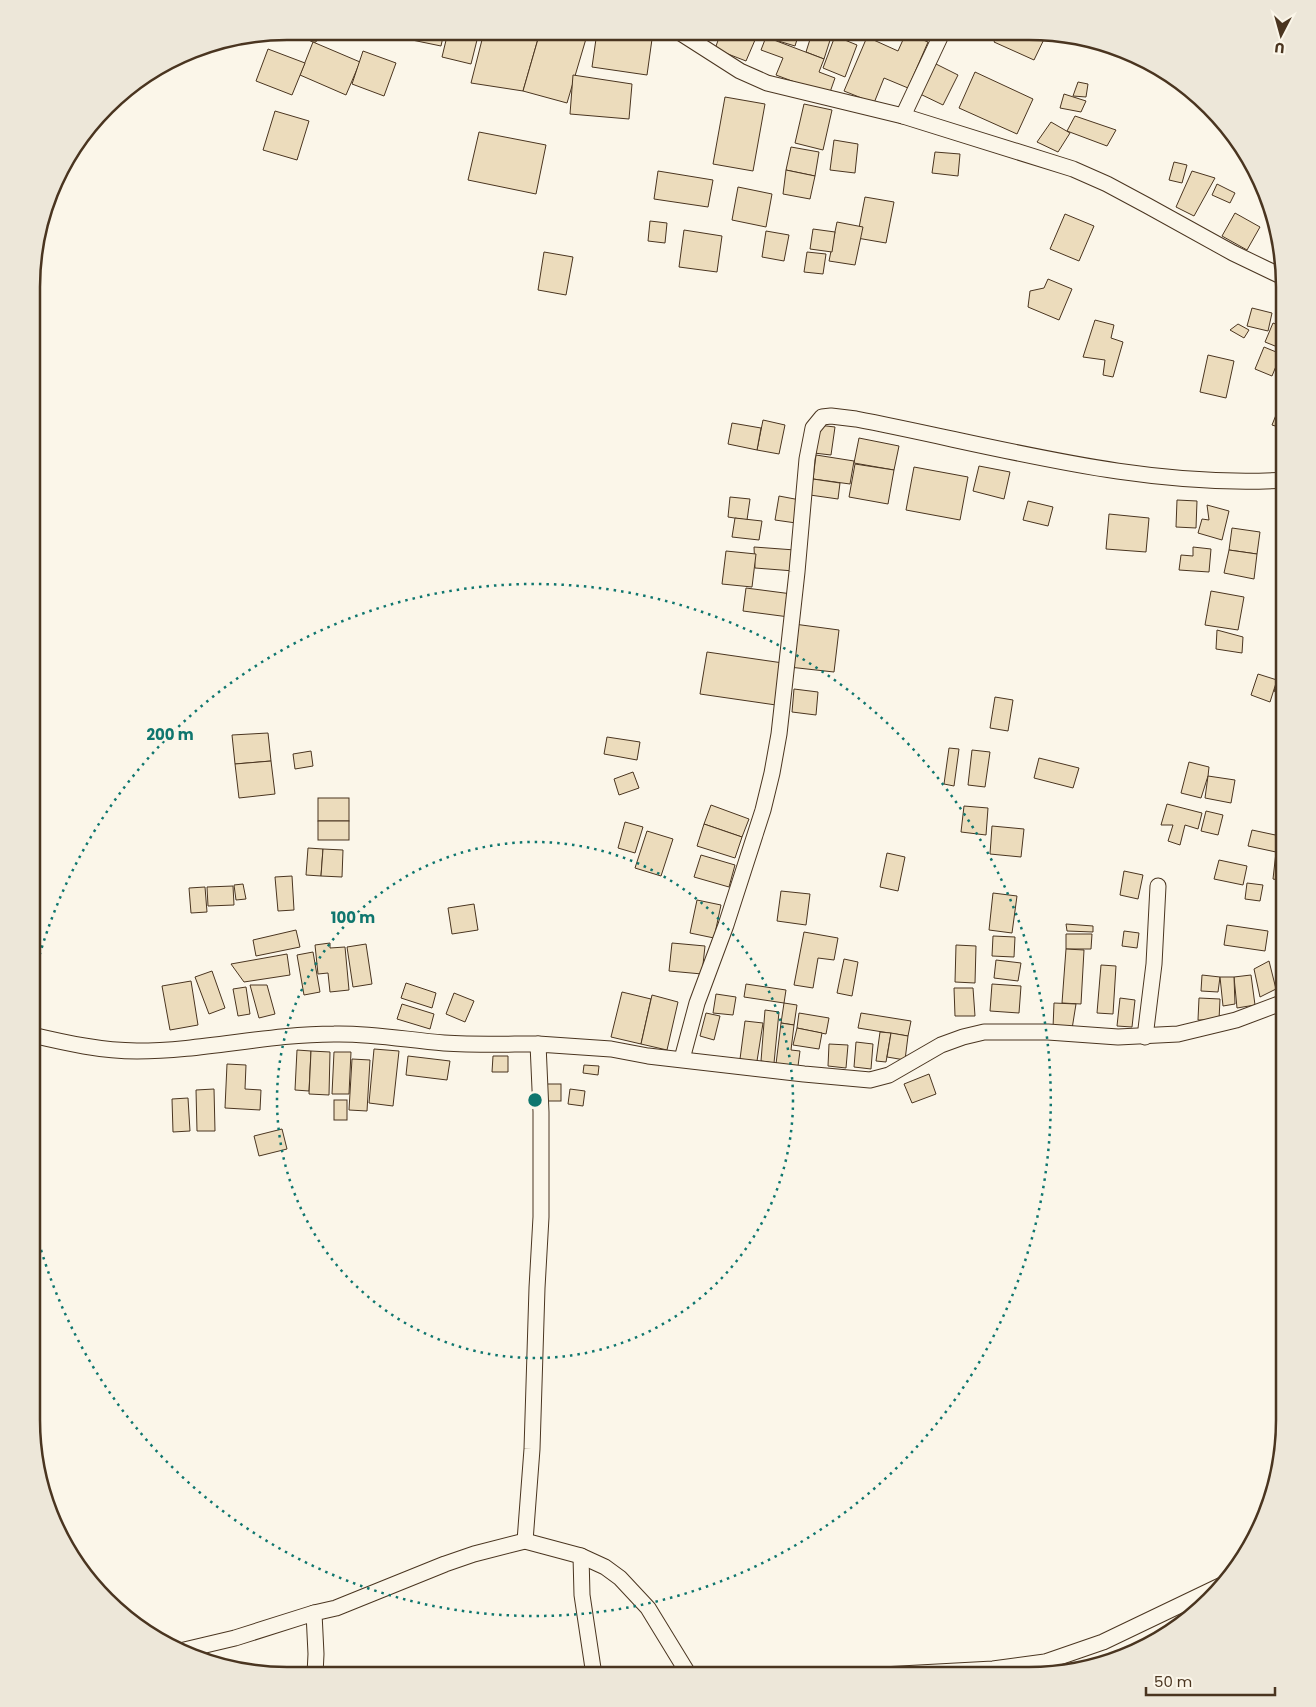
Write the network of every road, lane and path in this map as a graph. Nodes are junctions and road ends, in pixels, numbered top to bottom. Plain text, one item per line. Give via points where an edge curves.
1 (692, 40) edge
2 (939, 40) edge
3 (903, 116) junction
4 (1275, 273) edge
5 (1276, 480) edge
6 (1158, 886) dead end
7 (1276, 1005) edge
8 (40, 1037) edge
9 (1145, 1037) junction
10 (538, 1044) junction
11 (682, 1059) junction
12 (525, 1541) junction
13 (581, 1556) junction
14 (1208, 1591) edge
15 (314, 1614) junction
16 (193, 1648) edge
17 (315, 1667) edge
18 (593, 1667) edge
19 (684, 1667) edge
20 (1007, 1667) edge

1 - 3 street via 767,84
2 - 3 street
3 - 4 street via 1073,169
5 - 11 street via 1136,475 856,419 822,417 813,428 807,459 779,734 772,773 763,810 697,1003
6 - 9 street via 1154,964
7 - 9 street via 1209,1028
8 - 10 street via 136,1051 194,1048 307,1034 384,1036 445,1043
9 - 11 street via 984,1032 941,1045 889,1075 870,1080
10 - 11 street via 611,1049
10 - 12 street via 542,1122 541,1217
12 - 13 street
12 - 15 street via 455,1561
13 - 18 street via 582,1595
13 - 19 street via 605,1567 636,1594
14 - 20 street via 1103,1642 1045,1662
15 - 16 street
15 - 17 street

